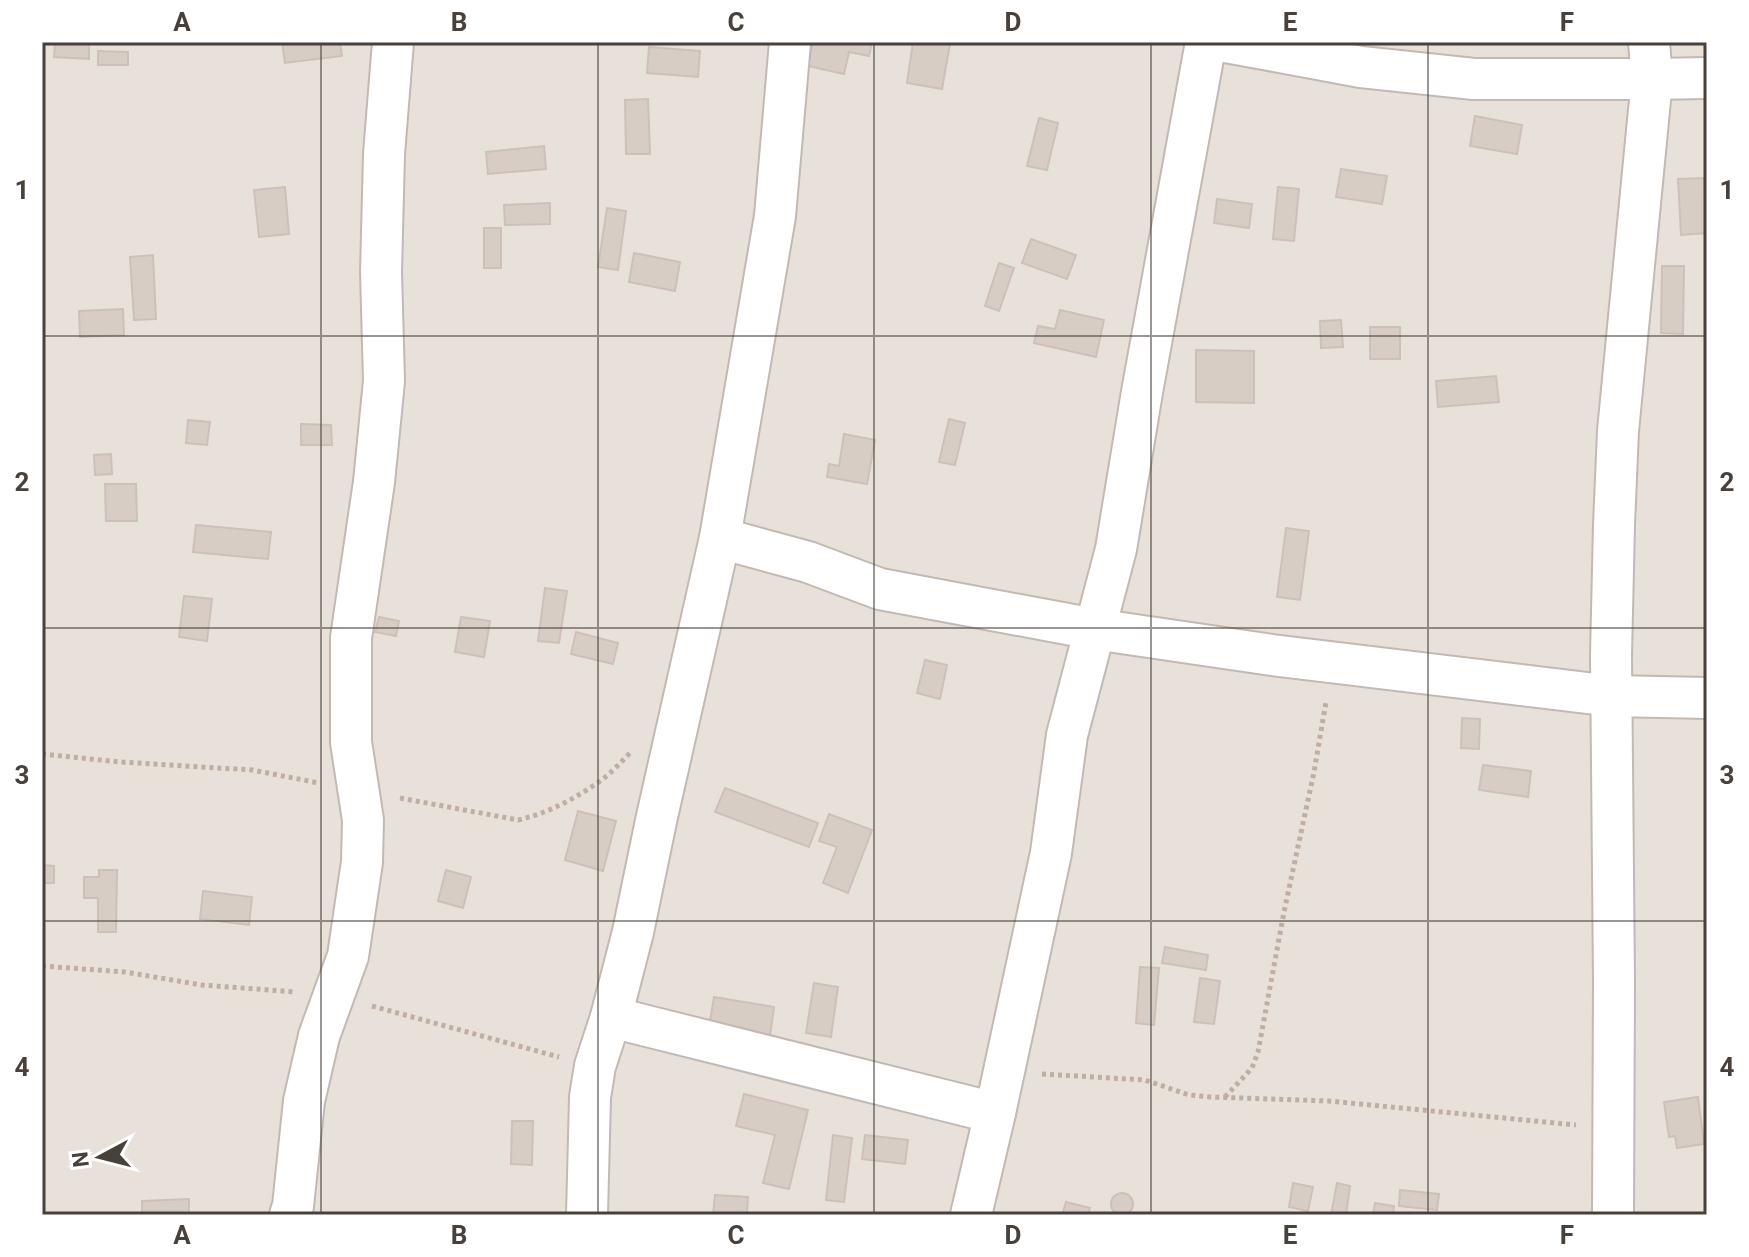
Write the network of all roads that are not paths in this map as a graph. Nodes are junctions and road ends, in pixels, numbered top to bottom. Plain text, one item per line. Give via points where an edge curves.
1 (393, 42) edge
2 (790, 42) edge
3 (1206, 42) edge
4 (1226, 42) edge
5 (1651, 61) edge
6 (1707, 78) edge
7 (720, 538) junction
8 (1094, 629) junction
9 (1612, 696) junction
10 (1707, 698) edge
11 (611, 1017) junction
12 (995, 1113) junction
13 (290, 1215) edge
14 (587, 1215) edge
15 (971, 1215) edge
16 (1613, 1215) edge

1 - 13 street via 384,154 384,381 351,638 351,742 363,820 362,862 348,956 319,1036 304,1101
2 - 7 street via 775,216
3 - 8 street via 1116,549
4 - 5 street via 1361,67 1474,79
5 - 6 street
5 - 9 street via 1618,431
7 - 8 street via 880,589
7 - 11 street
8 - 9 street
8 - 12 street via 1067,735 1051,853
9 - 10 street
9 - 16 street
11 - 12 street
11 - 14 street via 590,1097
12 - 15 street

